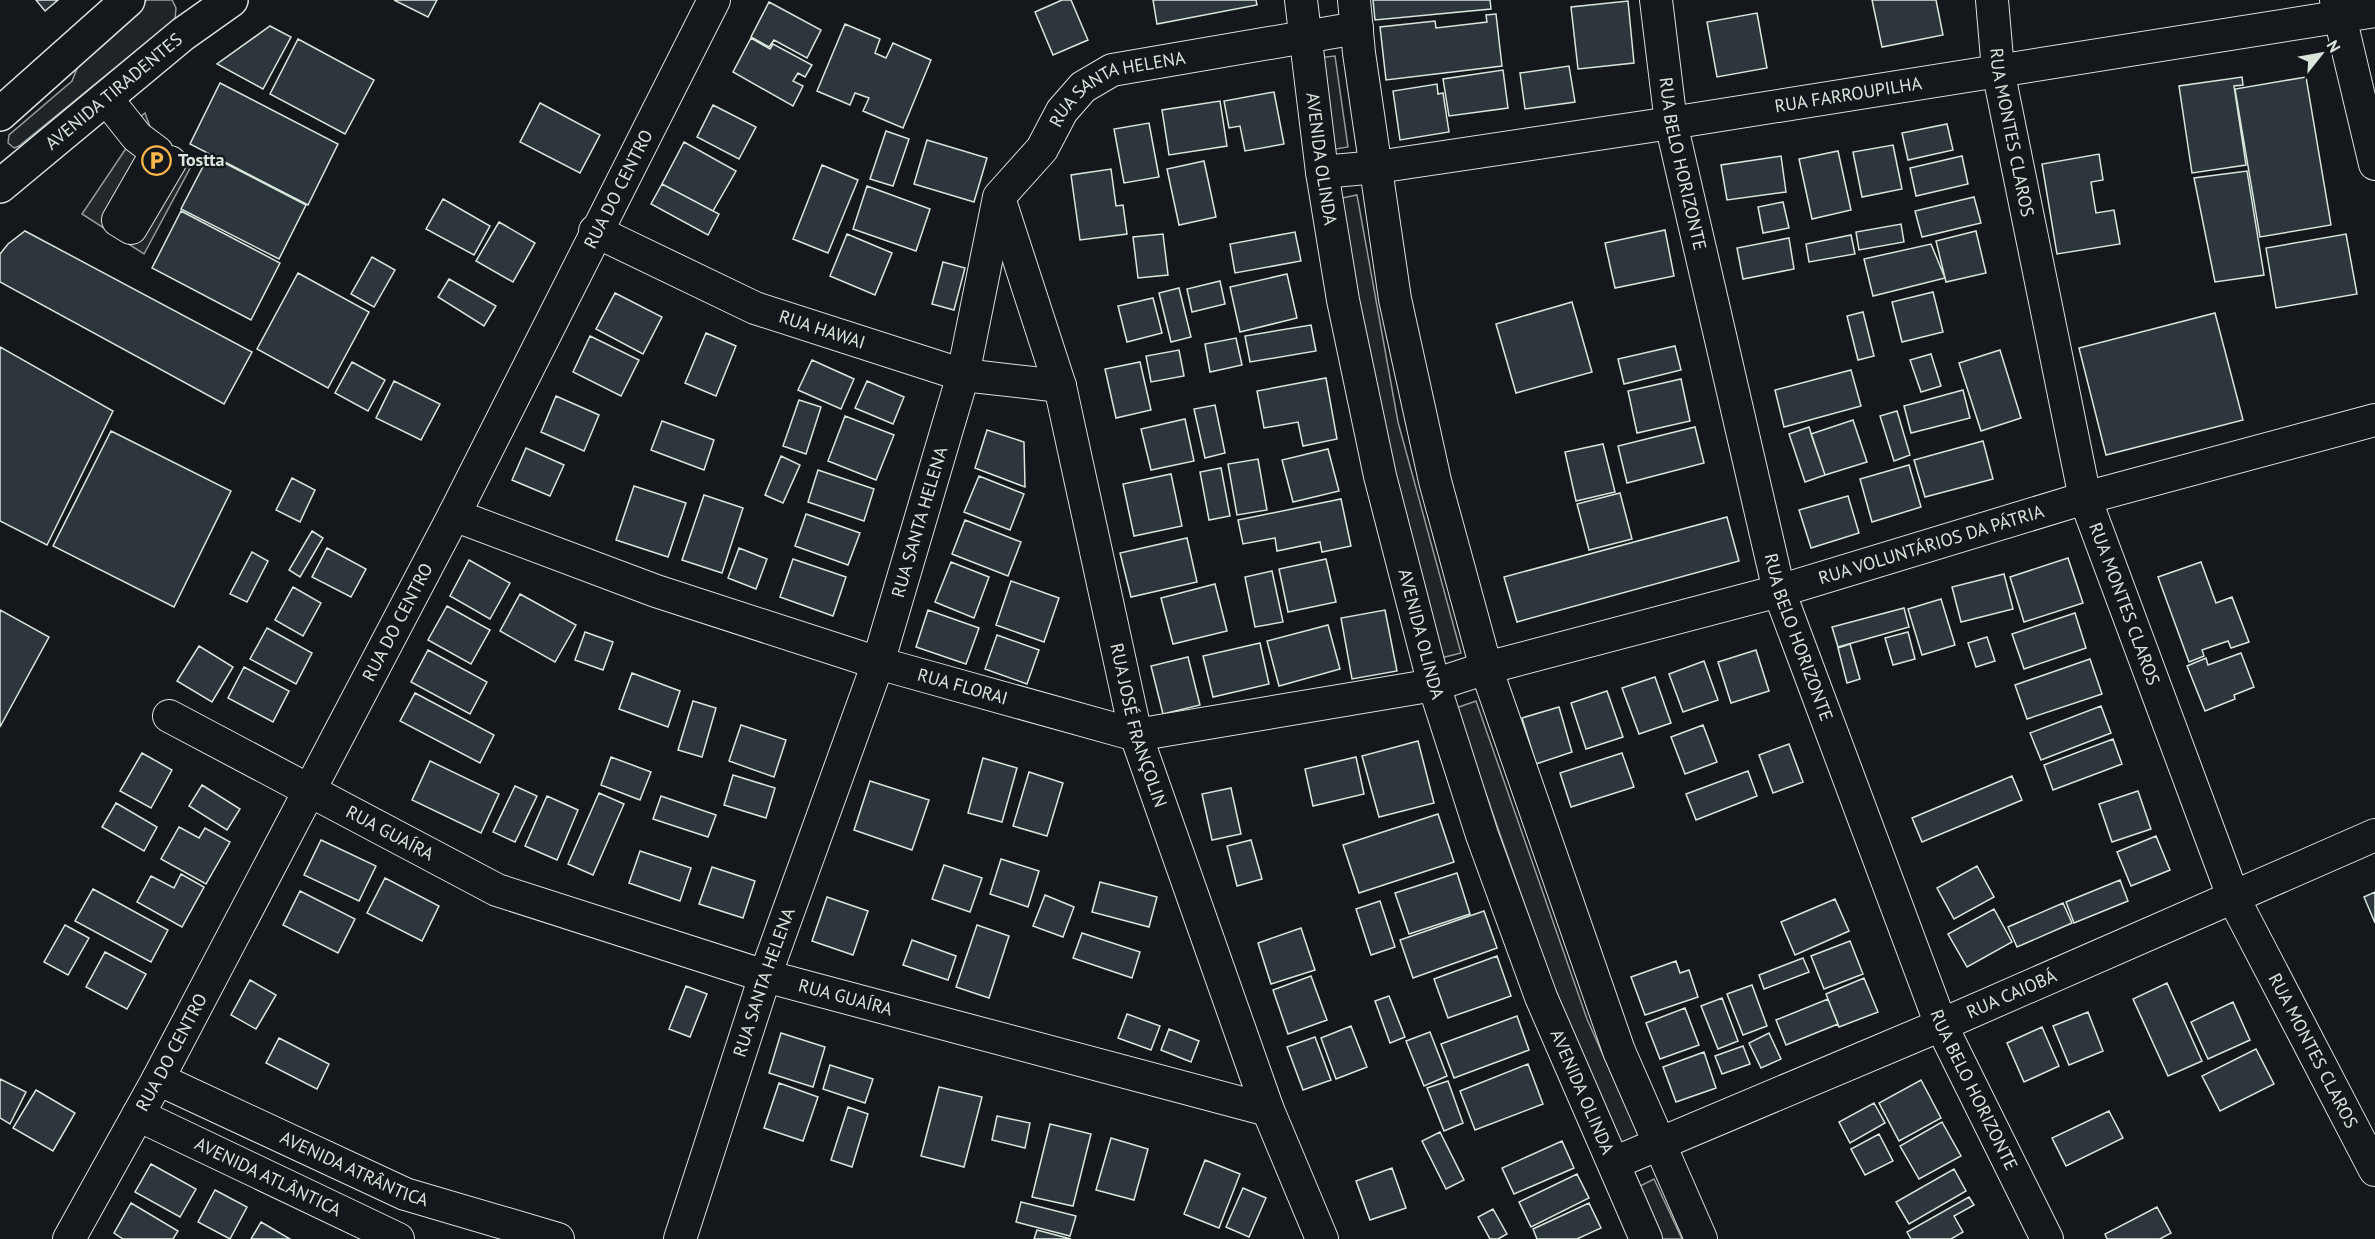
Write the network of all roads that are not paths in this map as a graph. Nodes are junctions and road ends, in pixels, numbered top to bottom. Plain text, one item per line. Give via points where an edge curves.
1 (128, 0) edge
2 (714, 0) edge
3 (1301, 0) edge
4 (1656, 0) edge
5 (1992, 0) edge
6 (218, 4) edge
7 (2337, 8) edge
8 (2375, 11) edge
9 (1355, 14) edge
10 (1304, 35) junction
11 (1998, 69) junction
12 (106, 98) junction
13 (0, 114) edge
14 (1671, 123) junction
15 (170, 162) dead end
16 (2375, 164) edge
17 (1377, 167) junction
18 (1322, 172) junction
19 (4, 176) edge
20 (999, 197) junction
21 (595, 231) junction
22 (963, 375) junction
23 (1060, 386) junction
24 (2375, 420) edge
25 (2085, 498) junction
26 (454, 515) junction
27 (1779, 591) junction
28 (878, 663) junction
29 (1486, 668) junction
30 (1434, 685) junction
31 (169, 716) dead end
32 (1136, 735) junction
33 (308, 789) junction
34 (2375, 835) edge
35 (2234, 899) junction
36 (765, 976) junction
37 (1941, 1025) junction
38 (158, 1079) junction
39 (1268, 1110) junction
40 (138, 1115) junction
41 (1658, 1145) junction
42 (1614, 1163) junction
43 (2375, 1170) edge
44 (69, 1239) edge
45 (398, 1239) edge
46 (558, 1239) edge
47 (680, 1239) edge
48 (1322, 1239) edge
49 (1646, 1239) edge
50 (1701, 1239) edge
51 (2048, 1239) edge

1 - 13 main road
2 - 21 street, RUA DO CENTRO
3 - 10 street, AVENIDA OLINDA
4 - 14 street, RUA BELO HORIZONTE
5 - 11 street, RUA MONTES CLAROS
6 - 12 main road, AVENIDA TIRADENTES
7 - 8 street, RUA FARROUPILHA
7 - 11 street, RUA FARROUPILHA
7 - 16 street
9 - 10 street, RUA SANTA HELENA
9 - 17 street
10 - 18 street, AVENIDA OLINDA
10 - 20 street, RUA SANTA HELENA via 1112,70 1083,87 1062,111 1042,149
11 - 14 street, RUA FARROUPILHA
11 - 25 street, RUA MONTES CLAROS
12 - 15 street via 137,136 157,152 118,220 131,228
12 - 19 main road, AVENIDA TIRADENTES
14 - 17 street, RUA FARROUPILHA
14 - 27 street, RUA BELO HORIZONTE
17 - 18 street, RUA FARROUPILHA
17 - 29 street via 1395,299 1414,390
18 - 30 street, AVENIDA OLINDA via 1343,300 1380,476
20 - 22 street, RUA SANTA HELENA
20 - 23 street, RUA JOSÉ FRANÇOLIN
21 - 22 street, RUA HAWAI via 755,308
21 - 26 street, RUA DO CENTRO
22 - 23 street, RUA HAWAI
22 - 28 street, RUA SANTA HELENA
23 - 32 street, RUA JOSÉ FRANÇOLIN
24 - 25 street, RUA VOLUNTÁRIOS DA PÁTRIA
25 - 27 street, RUA VOLUNTÁRIOS DA PÁTRIA
25 - 35 street, RUA MONTES CLAROS
26 - 28 street, RUA FLORAI via 656,591
26 - 33 street, RUA DO CENTRO
27 - 29 street, RUA VOLUNTÁRIOS DA PÁTRIA
27 - 37 street, RUA BELO HORIZONTE
28 - 32 street, RUA FLORAI
28 - 36 street, RUA SANTA HELENA
29 - 30 street, RUA FLORAI
29 - 41 street via 1619,1051
30 - 32 street, RUA FLORAI
30 - 42 street, AVENIDA OLINDA via 1482,835 1541,997
31 - 33 street, RUA GUAÍRA
32 - 39 street, RUA JOSÉ FRANÇOLIN
33 - 36 street, RUA GUAÍRA via 497,890
33 - 38 street, RUA DO CENTRO
34 - 35 street, RUA CAIOBÁ
35 - 37 street, RUA CAIOBÁ
35 - 43 street, RUA MONTES CLAROS
36 - 39 street, RUA GUAÍRA
36 - 47 street, RUA SANTA HELENA
37 - 41 street, RUA CAIOBÁ
37 - 51 street, RUA BELO HORIZONTE
38 - 40 street, RUA DO CENTRO
38 - 46 street, AVENIDA ATRÂNTICA via 405,1194
39 - 48 street, RUA JOSÉ FRANÇOLIN
40 - 44 street, RUA DO CENTRO
40 - 45 street, AVENIDA ATLÂNTICA
41 - 42 street, RUA CAIOBÁ
41 - 50 street
42 - 49 street, AVENIDA OLINDA

